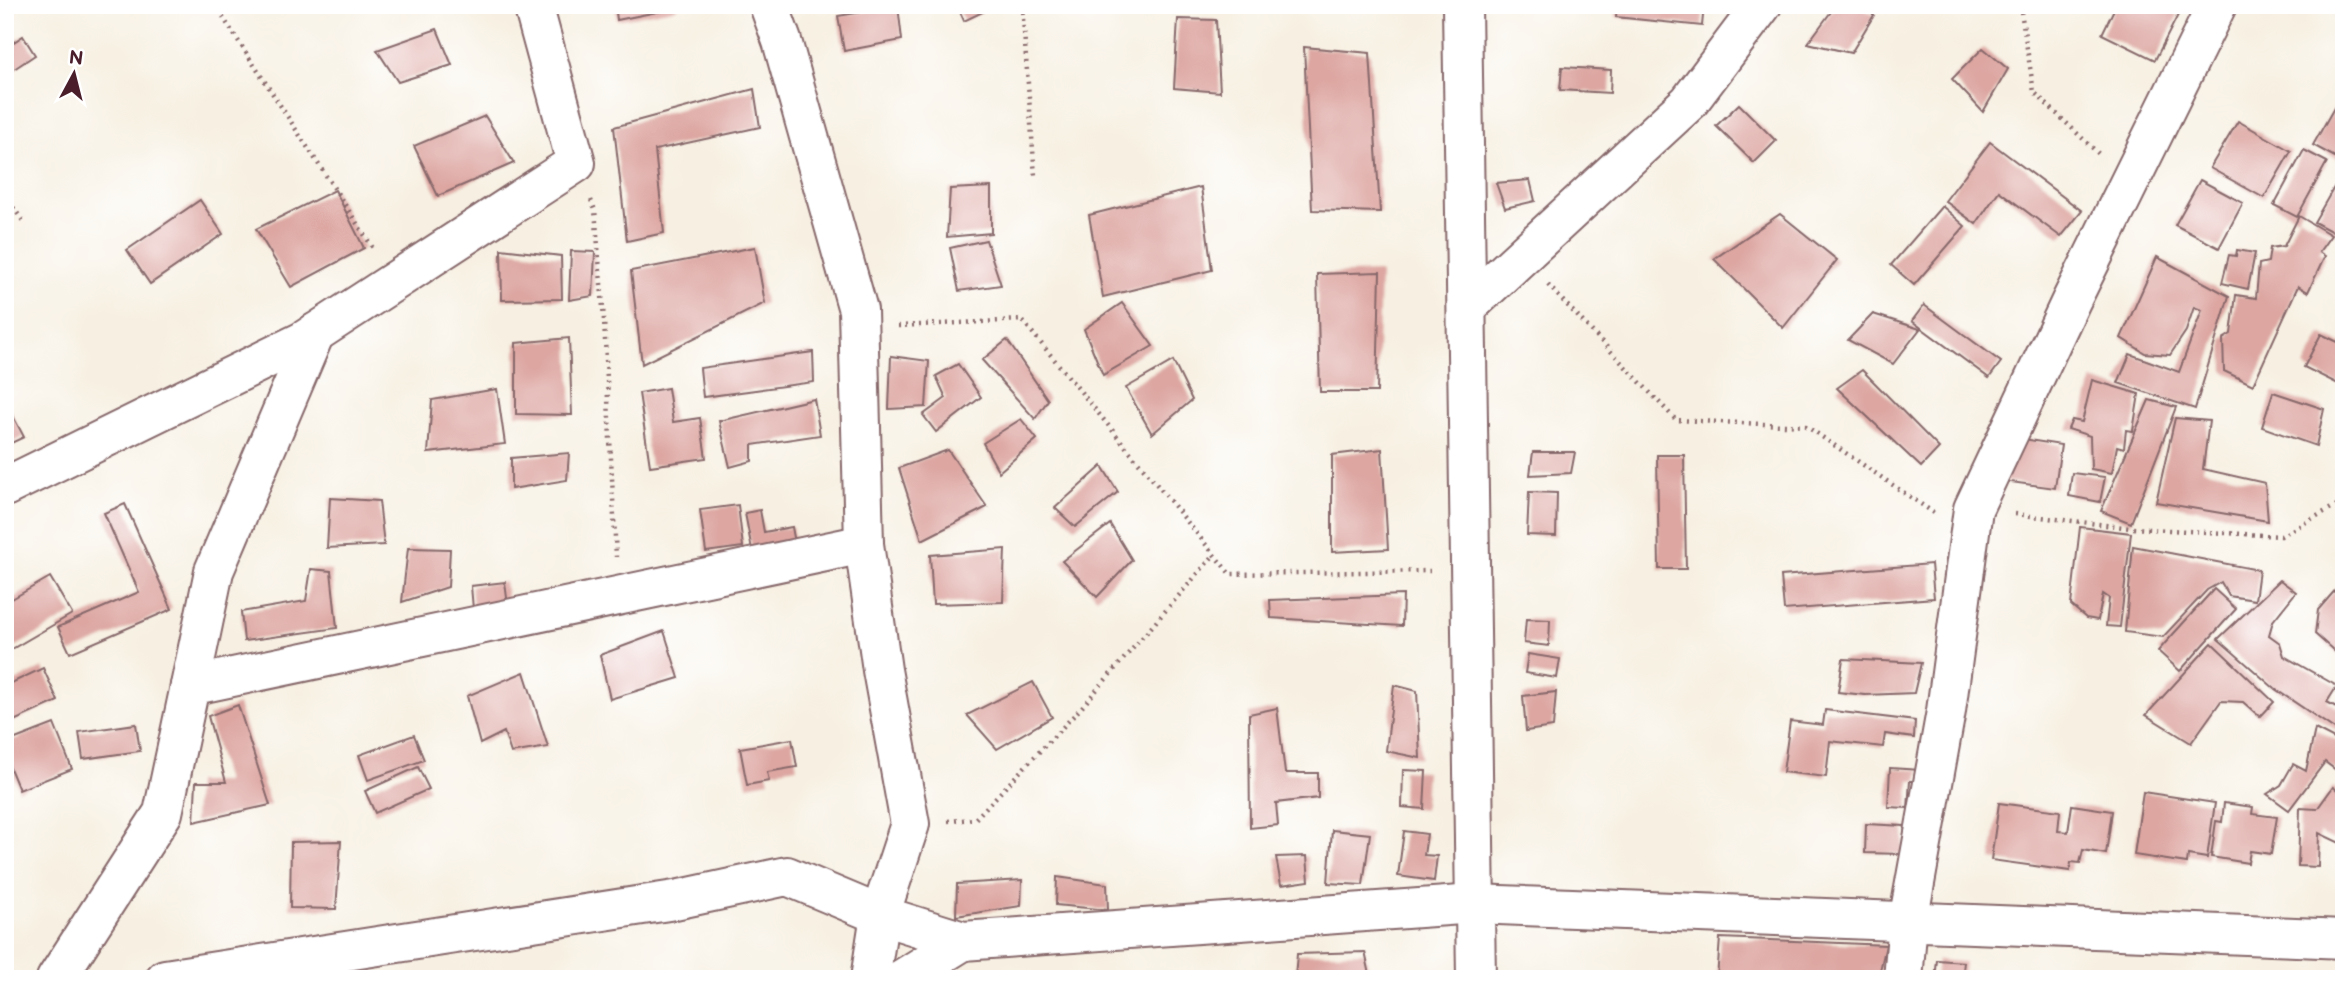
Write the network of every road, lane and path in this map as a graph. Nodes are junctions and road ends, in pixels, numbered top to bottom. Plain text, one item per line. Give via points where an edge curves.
1 (215, 5) edge
2 (533, 5) edge
3 (769, 5) edge
4 (1022, 5) edge
5 (1462, 5) edge
6 (1762, 5) edge
7 (2020, 5) edge
8 (2217, 5) edge
9 (576, 163) junction
10 (1035, 176) dead end
11 (2129, 183) junction
12 (5, 196) edge
13 (23, 222) dead end
14 (1521, 257) junction
15 (395, 281) junction
16 (1467, 307) junction
17 (858, 328) junction
18 (315, 333) junction
19 (5, 487) edge
20 (2344, 501) edge
21 (1971, 523) junction
22 (864, 544) junction
23 (1214, 555) junction
24 (1470, 570) junction
25 (618, 596) junction
26 (190, 686) junction
27 (910, 824) junction
28 (1475, 904) junction
29 (880, 915) junction
30 (1908, 922) junction
31 (2344, 939) edge
32 (946, 960) edge
33 (56, 979) edge
34 (165, 979) edge
35 (870, 979) edge
36 (902, 979) edge
37 (1476, 979) edge
38 (1903, 979) edge

1 - 15 path
2 - 9 street
3 - 17 street via 858,310
4 - 10 path
5 - 16 street
6 - 14 street via 1689,102
7 - 11 path via 2034,92
8 - 11 street
9 - 15 street
9 - 25 path via 595,210
11 - 21 street
12 - 13 path
14 - 16 street
14 - 21 path via 1676,420 1806,426
15 - 18 street
16 - 24 street
17 - 22 street
17 - 23 path via 1022,320
18 - 19 street
18 - 26 street via 214,571
20 - 21 path via 2281,536
21 - 30 street via 1946,711
22 - 25 street
22 - 27 street
23 - 24 path via 1230,574
23 - 27 path via 1081,708 975,819
24 - 28 street
25 - 26 street
26 - 33 street via 163,813
27 - 29 street
28 - 30 street
28 - 32 street
28 - 37 street
29 - 32 street
29 - 34 street via 787,876 675,900
29 - 35 street
30 - 31 street
30 - 38 street
32 - 36 street

